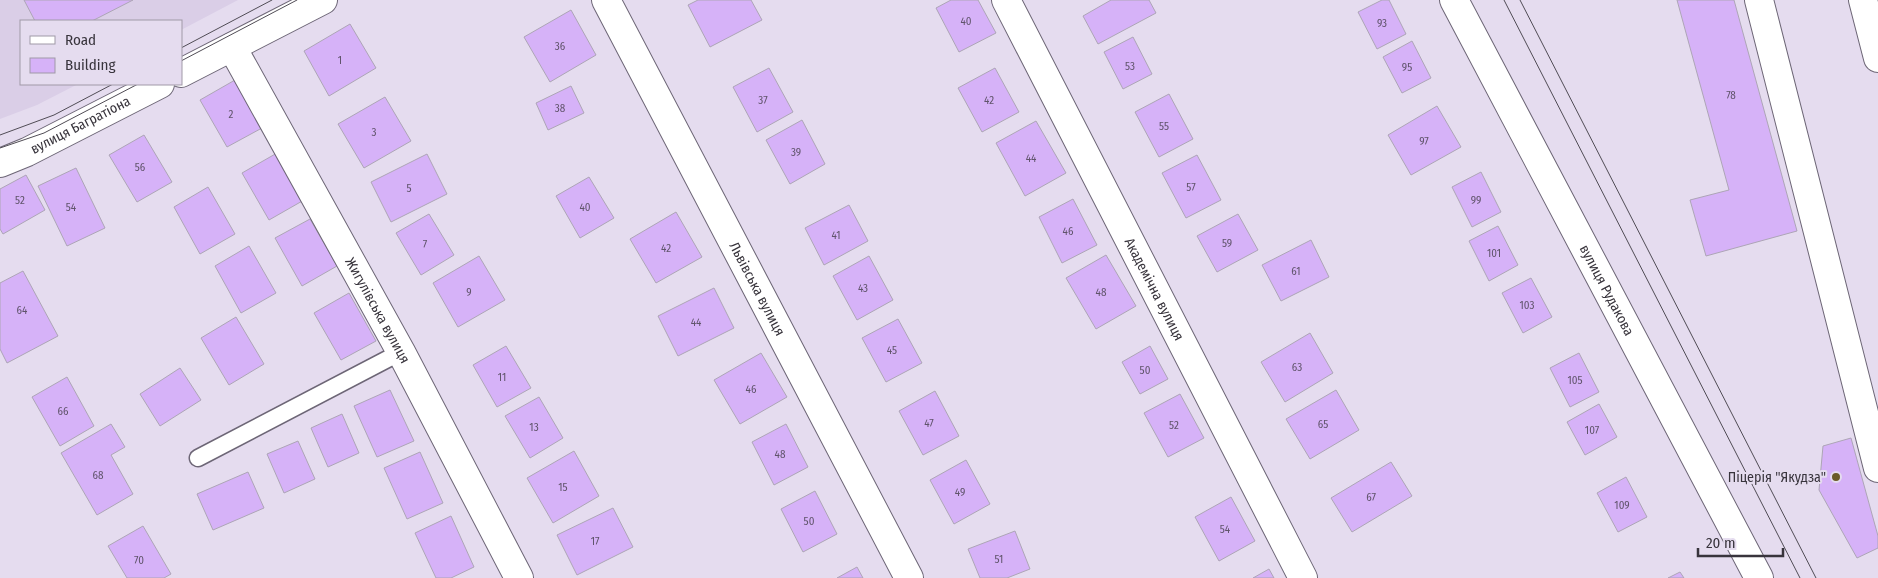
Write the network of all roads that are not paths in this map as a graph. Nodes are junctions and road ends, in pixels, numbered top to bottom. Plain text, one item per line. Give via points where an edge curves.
1 (323, 0) edge
2 (606, 0) edge
3 (1006, 0) edge
4 (1454, 0) edge
5 (1759, 0) edge
6 (1863, 0) edge
7 (232, 47) junction
8 (1878, 58) edge
9 (182, 72) edge
10 (158, 85) edge
11 (0, 163) edge
12 (401, 352) junction
13 (198, 458) dead end
14 (1878, 468) edge
15 (519, 578) edge
16 (909, 578) edge
17 (1303, 578) edge
18 (1759, 578) edge

1 - 7 street
2 - 16 street, Львівська вулиця
3 - 17 street, Академічна вулиця
4 - 18 street, вулиця Рудакова
5 - 14 street
6 - 8 street
7 - 9 street
7 - 12 street, Жигулівська вулиця
10 - 11 street, вулиця Багратіона
12 - 13 lane
12 - 15 street, Жигулівська вулиця

